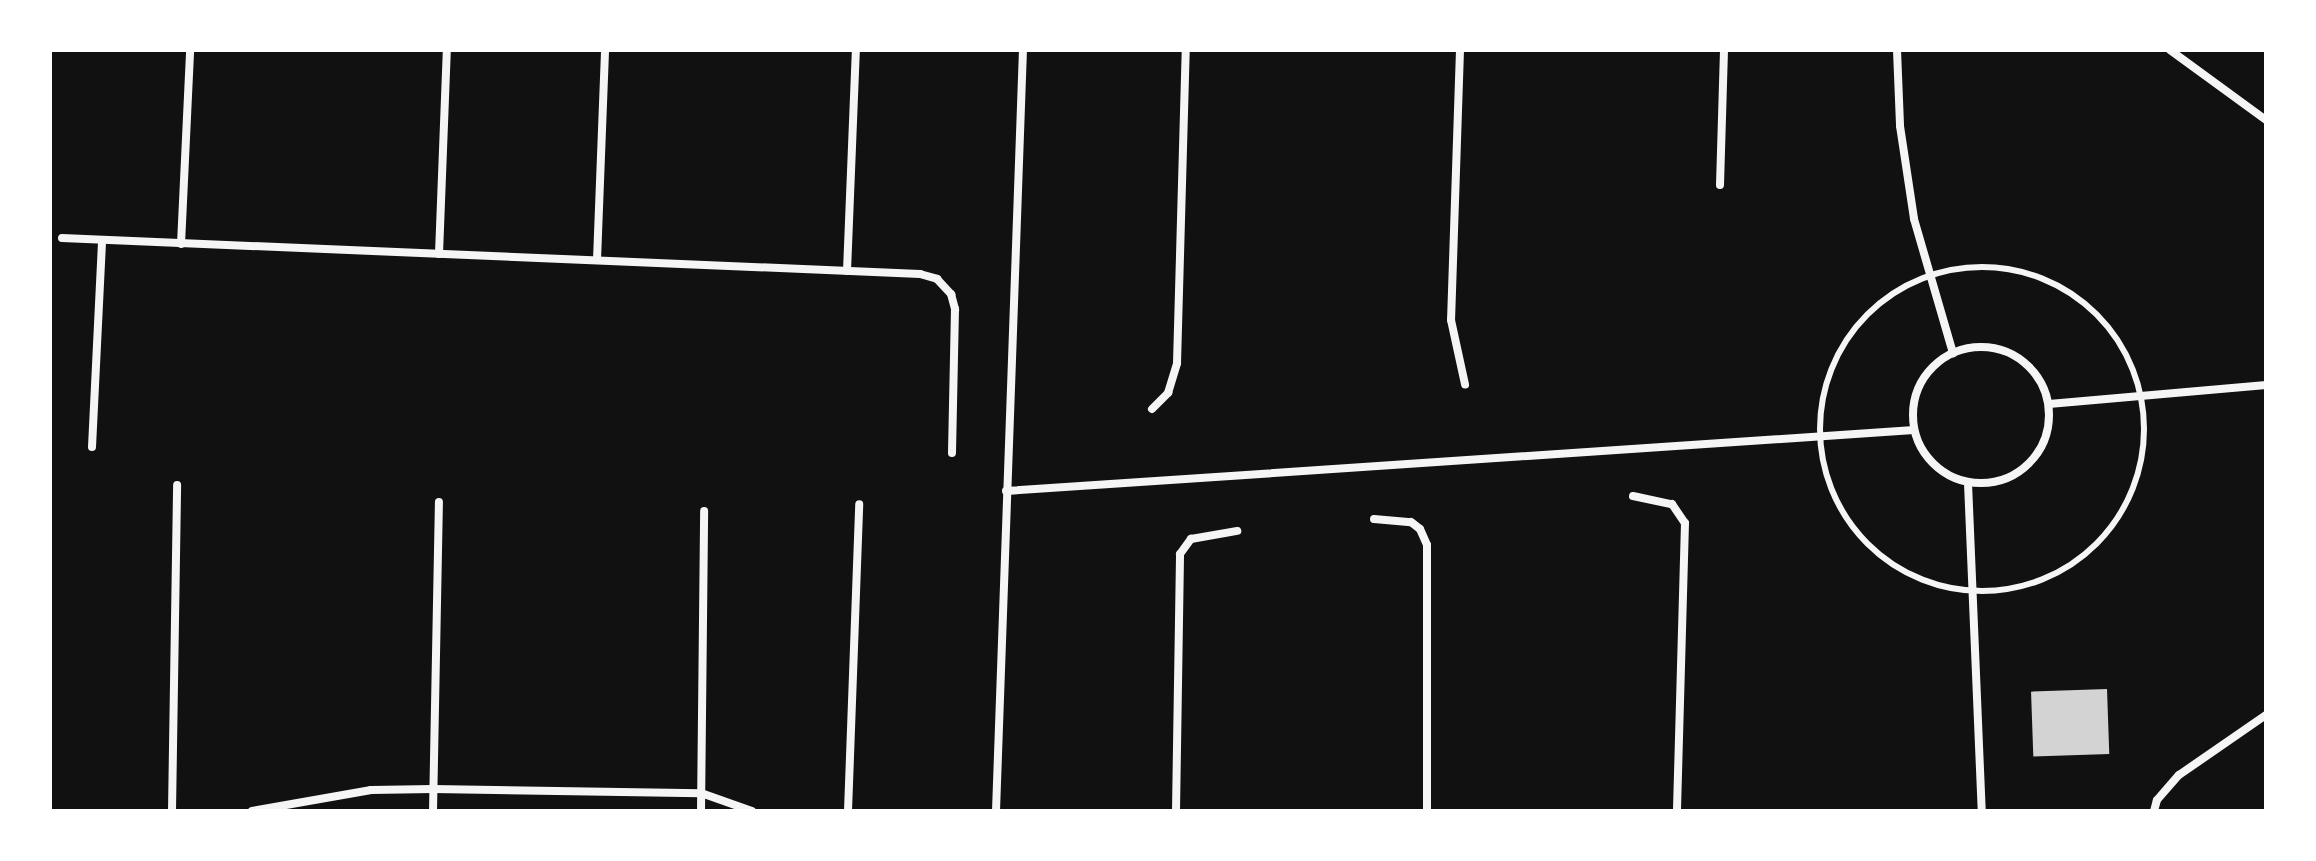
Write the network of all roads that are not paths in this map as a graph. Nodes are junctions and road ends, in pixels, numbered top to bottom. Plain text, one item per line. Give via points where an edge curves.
1 (190, 50) edge
2 (447, 50) edge
3 (605, 50) edge
4 (856, 50) edge
5 (1023, 50) edge
6 (1186, 50) edge
7 (1460, 50) edge
8 (1724, 50) edge
9 (1897, 50) edge
10 (2170, 50) edge
11 (2266, 120) edge
12 (1720, 185) dead end
13 (62, 238) dead end
14 (102, 240) junction
15 (181, 244) junction
16 (439, 254) junction
17 (597, 260) junction
18 (847, 271) junction
19 (1930, 273) junction
20 (1953, 353) junction
21 (1465, 384) dead end
22 (2266, 385) edge
23 (2144, 396) junction
24 (2049, 404) junction
25 (1152, 409) dead end
26 (1914, 430) junction
27 (1817, 436) junction
28 (92, 447) dead end
29 (952, 453) dead end
30 (1968, 483) junction
31 (177, 485) dead end
32 (1006, 491) junction
33 (1633, 496) dead end
34 (439, 502) dead end
35 (859, 504) dead end
36 (704, 511) dead end
37 (1374, 519) dead end
38 (1237, 531) dead end
39 (1973, 593) junction
40 (2266, 715) edge
41 (433, 789) junction
42 (701, 793) junction
43 (172, 811) edge
44 (252, 811) edge
45 (433, 811) edge
46 (701, 811) edge
47 (752, 811) edge
48 (848, 811) edge
49 (996, 811) edge
50 (1176, 811) edge
51 (1427, 811) edge
52 (1677, 811) edge
53 (1982, 811) edge
54 (2154, 811) edge

1 - 15 street
2 - 16 street
3 - 17 street
4 - 18 street
5 - 32 street
6 - 25 street via 1177,363 1168,393
7 - 21 street via 1451,320
8 - 12 street
9 - 19 street via 1914,219
10 - 11 street
13 - 14 street
14 - 15 street
14 - 28 street
15 - 16 street
16 - 17 street
17 - 18 street
18 - 29 street via 920,274 937,279 951,294
19 - 20 street
19 - 23 lane via 1999,266 2065,287 2116,333
19 - 27 lane via 1870,309 1829,367
20 - 24 street via 1973,347 2014,355 2031,367
20 - 26 street via 1931,370 1916,393
22 - 23 street
23 - 24 street
23 - 39 lane via 2142,470 2107,536 2047,580
24 - 30 street via 2043,447 2029,464 2001,480
26 - 27 street
26 - 30 street via 1933,465
27 - 32 street
27 - 39 lane via 1831,495 1865,544 1915,578
30 - 39 street
31 - 43 street
32 - 49 street
33 - 52 street via 1672,504 1685,523
34 - 41 street
35 - 48 street
36 - 42 street
37 - 51 street via 1411,522 1427,545
38 - 50 street via 1191,539 1180,554
39 - 53 street
40 - 54 street via 2179,775
41 - 42 street
41 - 44 street via 371,790
41 - 45 street
42 - 46 street
42 - 47 street

